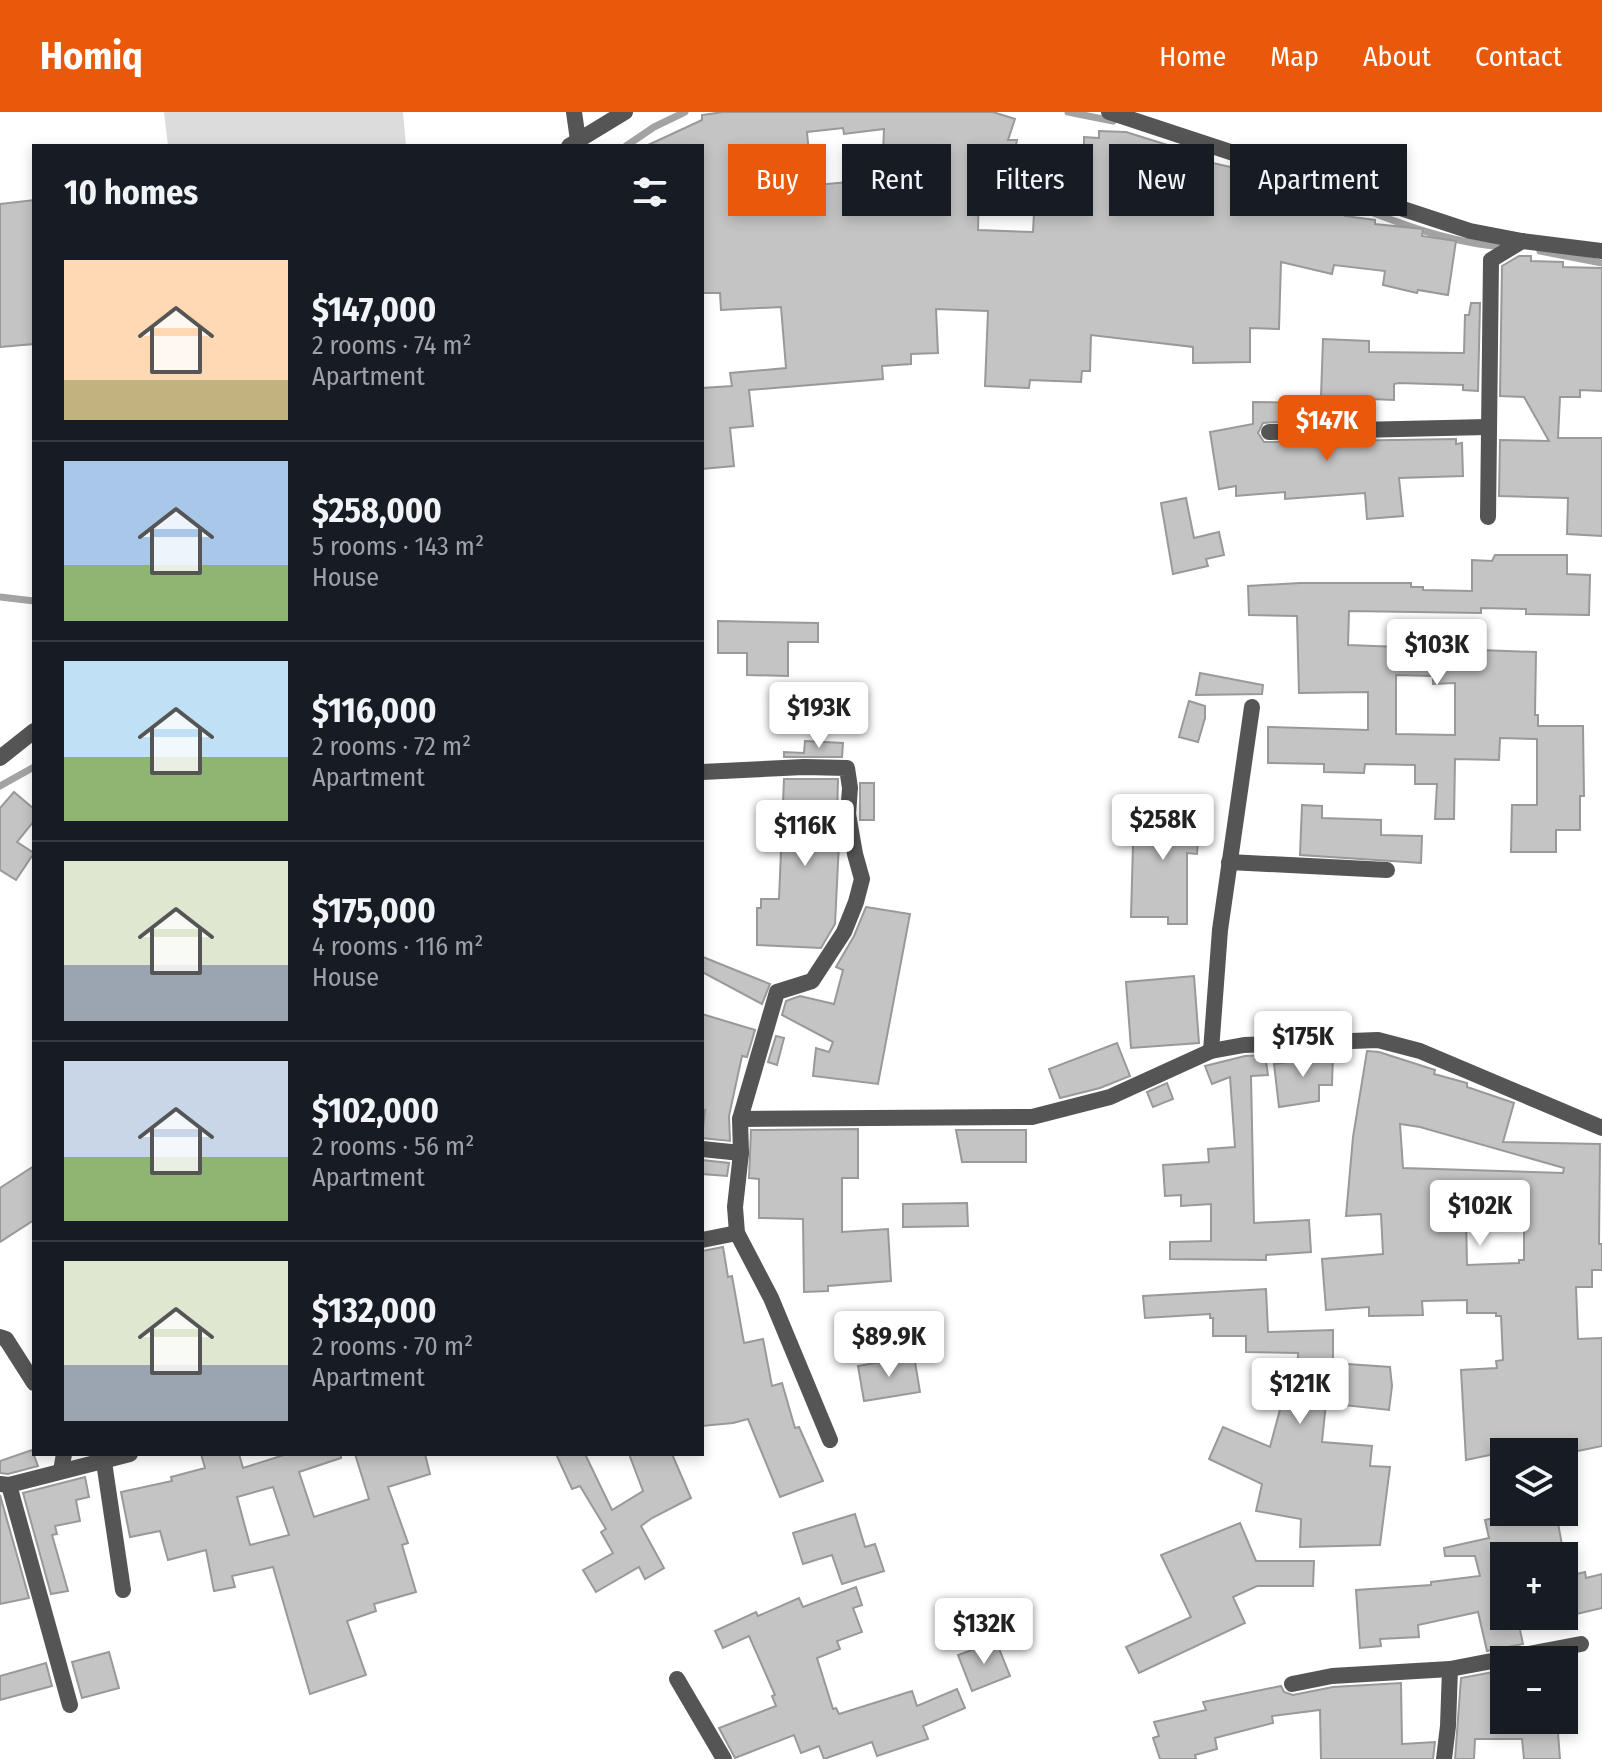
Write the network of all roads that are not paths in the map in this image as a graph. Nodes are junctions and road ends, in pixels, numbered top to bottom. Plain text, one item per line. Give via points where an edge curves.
1 (574, 112) edge
2 (625, 112) edge
3 (1109, 112) edge
4 (574, 143) edge
5 (1522, 241) junction
6 (1602, 251) edge
7 (1487, 427) junction
8 (1269, 432) dead end
9 (1488, 517) dead end
10 (1252, 707) dead end
11 (32, 734) edge
12 (0, 758) edge
13 (704, 772) edge
14 (1229, 862) junction
15 (1387, 870) dead end
16 (1211, 1051) junction
17 (740, 1119) junction
18 (1602, 1128) edge
19 (704, 1149) edge
20 (741, 1153) junction
21 (737, 1233) junction
22 (704, 1240) edge
23 (0, 1337) edge
24 (32, 1380) edge
25 (830, 1440) dead end
26 (124, 1456) edge
27 (63, 1462) edge
28 (104, 1462) junction
29 (5, 1485) edge
30 (123, 1590) dead end
31 (1581, 1644) dead end
32 (1450, 1669) junction
33 (677, 1679) dead end
34 (1292, 1684) dead end
35 (70, 1705) dead end
36 (724, 1759) edge
37 (1444, 1759) edge

1 - 4 street
2 - 4 street
3 - 5 street via 1470,231
5 - 6 street
5 - 7 street via 1491,260
7 - 8 street
7 - 9 street
10 - 14 street
11 - 12 street
13 - 17 street via 847,768 848,814 862,879 844,932 825,964 812,981 777,992
14 - 15 street
14 - 16 street
16 - 17 street via 1110,1097 1032,1117
16 - 18 street via 1378,1040 1420,1051
17 - 20 street
19 - 20 street
20 - 21 street
21 - 22 street
21 - 25 street via 771,1298
23 - 24 street
26 - 28 street
27 - 28 street
27 - 29 street
28 - 30 street
29 - 35 street
31 - 32 street
32 - 34 street via 1332,1676
32 - 37 street
33 - 36 street

